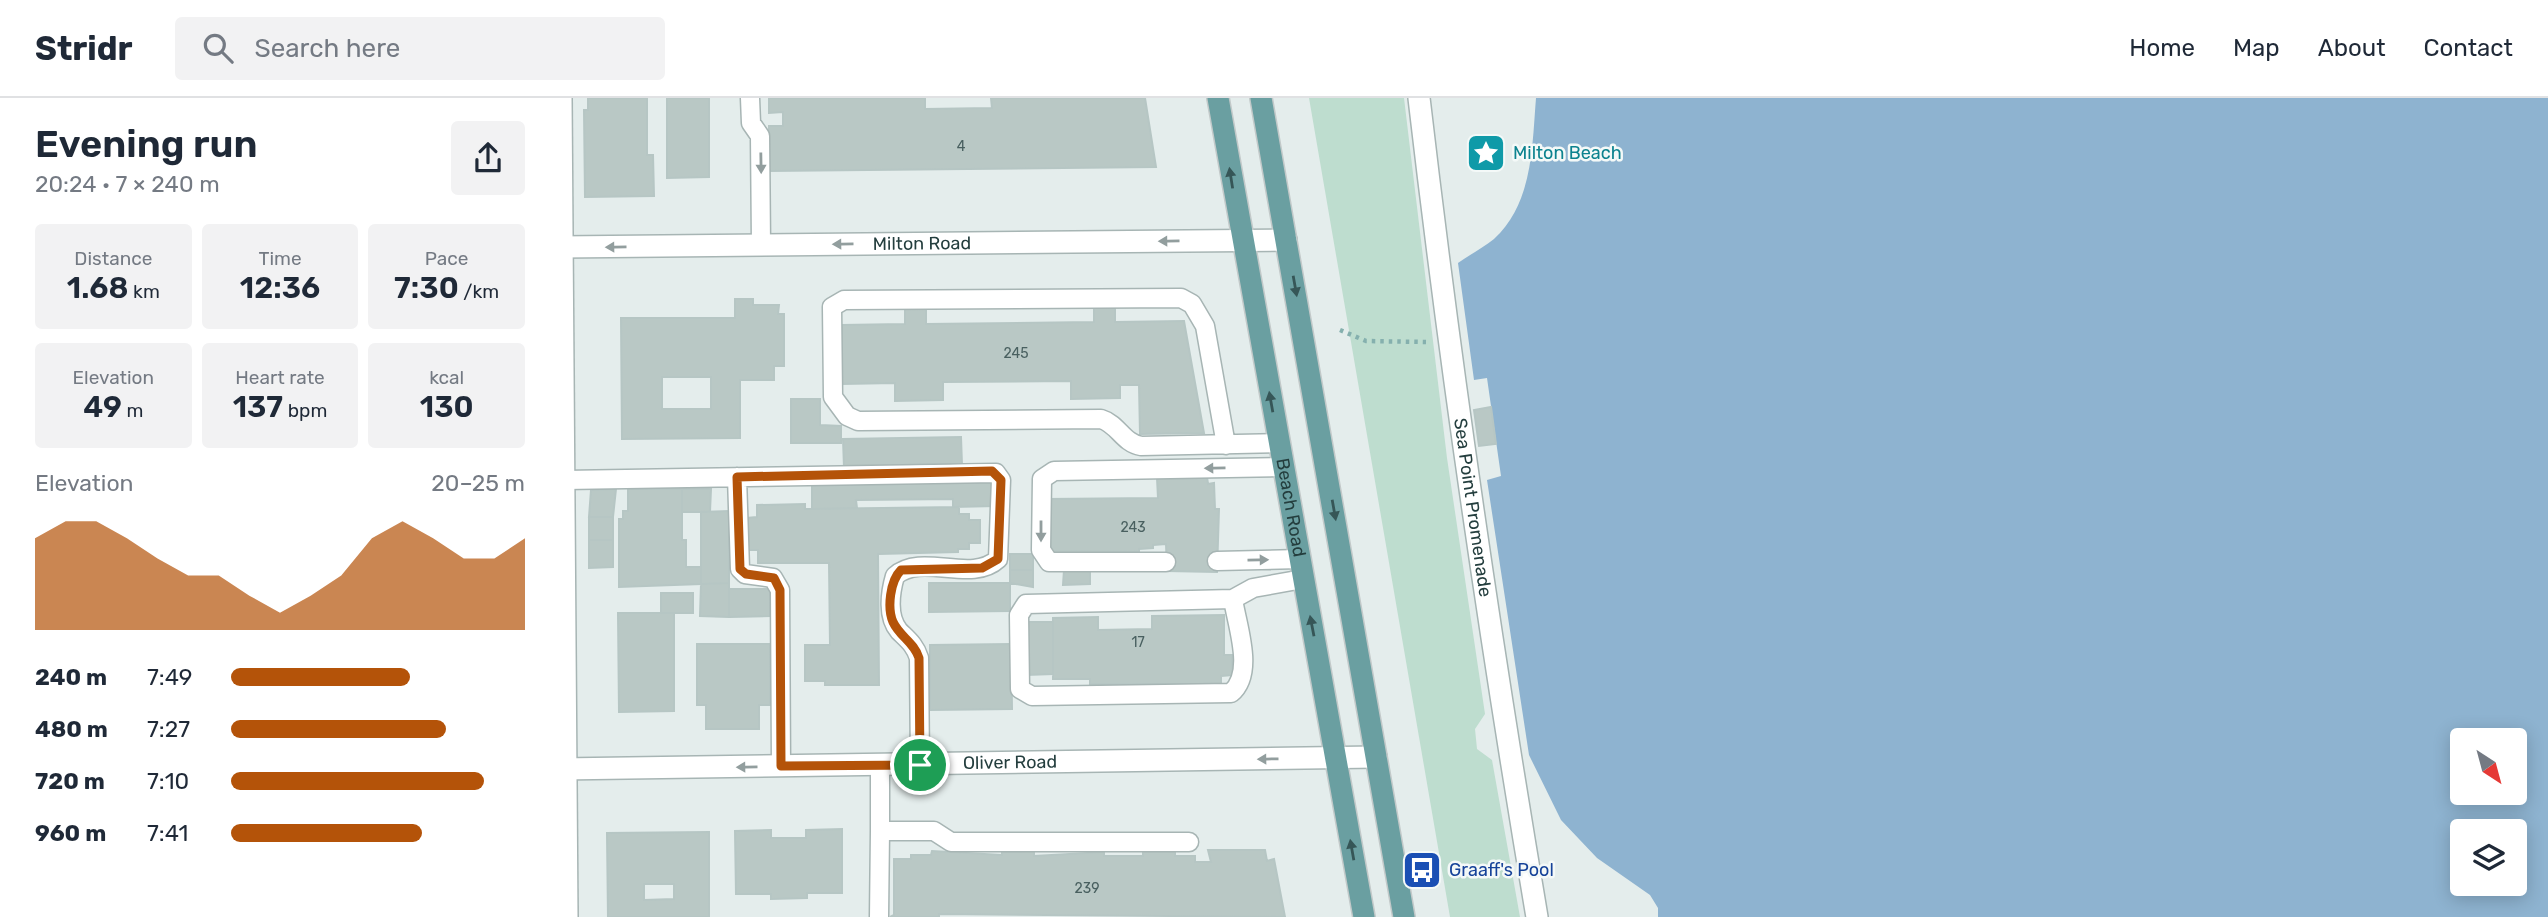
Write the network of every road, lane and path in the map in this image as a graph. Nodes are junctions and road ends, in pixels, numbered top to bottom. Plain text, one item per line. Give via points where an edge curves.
1 (561, 98) edge
2 (750, 98) edge
3 (1218, 98) edge
4 (1261, 98) edge
5 (1419, 98) edge
6 (1241, 240) junction
7 (1286, 240) junction
8 (761, 245) junction
9 (561, 247) edge
10 (1340, 330) dead end
11 (1448, 342) junction
12 (1279, 443) junction
13 (1226, 445) junction
14 (1283, 467) junction
15 (737, 477) junction
16 (565, 480) junction
17 (562, 502) edge
18 (1217, 561) dead end
19 (1166, 562) dead end
20 (1302, 569) junction
21 (1233, 599) junction
22 (1376, 757) junction
23 (1336, 758) junction
24 (880, 765) junction
25 (920, 765) junction
26 (781, 766) junction
27 (563, 769) edge
28 (880, 831) junction
29 (1189, 842) dead end
30 (567, 917) edge
31 (879, 917) edge
32 (1364, 917) edge
33 (1404, 917) edge
34 (1537, 917) edge

1 - 9 street
2 -> 8 lane via 751,123 760,136
6 -> 3 main road, Beach Road
4 - 7 main road
5 - 11 street, Sea Point Promenade
6 - 7 street, Milton Road
6 -> 8 street, Milton Road
12 -> 6 main road, Beach Road
7 -> 22 main road
8 -> 9 street, Milton Road
9 - 16 street
10 - 11 path via 1366,341
11 - 34 street, Sea Point Promenade via 1494,663
12 - 13 lane
12 - 14 main road, Beach Road
13 - 13 lane via 1133,445 1101,419 858,421 847,416 833,397 832,307 844,300 1181,298 1192,304 1205,326
14 -> 19 lane via 1054,471 1042,478 1041,550 1049,562
14 - 20 main road, Beach Road
15 - 16 lane
15 - 25 lane via 992,471 1000,476 998,559 982,568 901,570 892,585 893,622 919,658
15 - 26 lane via 740,569 774,578 780,590
16 - 17 street
17 - 27 street
18 -> 20 lane
20 - 21 lane
23 -> 20 main road, Beach Road
21 - 21 lane via 1026,604 1019,615 1020,689 1032,696 1231,693 1244,669
22 - 23 street, Oliver Road
22 - 33 main road
23 -> 25 street, Oliver Road
32 -> 23 main road, Beach Road
24 - 25 street, Oliver Road
24 - 26 street, Oliver Road
24 - 28 lane
26 -> 27 street, Oliver Road
27 - 30 street
28 - 29 lane via 934,831 951,842
28 - 31 lane

